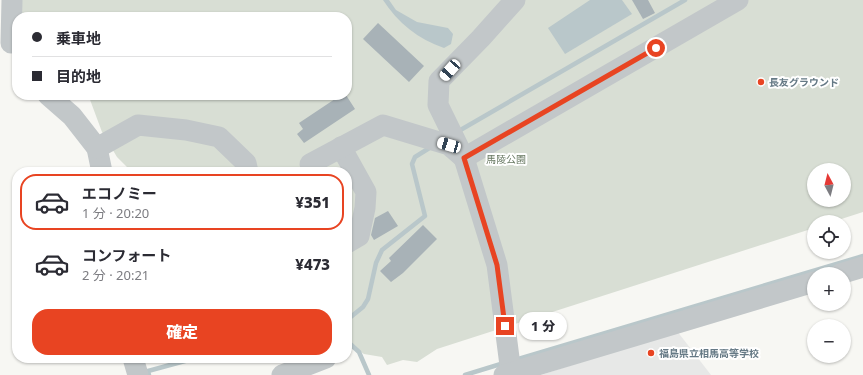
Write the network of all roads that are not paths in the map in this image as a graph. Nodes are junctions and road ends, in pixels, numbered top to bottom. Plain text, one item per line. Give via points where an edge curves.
1 (12, 0) edge
2 (514, 0) edge
3 (738, 0) edge
4 (9, 47) edge
5 (54, 100) edge
6 (341, 147) junction
7 (97, 148) junction
8 (457, 152) junction
9 (310, 164) dead end
10 (101, 167) edge
11 (247, 167) edge
12 (352, 240) edge
13 (863, 267) edge
14 (851, 271) edge
15 (807, 284) edge
16 (134, 363) edge
17 (313, 363) edge
18 (507, 374) edge
19 (138, 375) edge
20 (282, 375) edge

1 - 4 street
2 - 8 street via 439,81 438,105
3 - 8 street
5 - 7 street via 72,116
6 - 8 street via 383,125 426,138
6 - 9 street
6 - 12 street via 366,192 359,236
7 - 10 street
7 - 11 street via 138,125 186,130 219,137 246,163
8 - 18 street via 497,265
13 - 14 street
15 - 18 street
16 - 19 street
17 - 20 street

